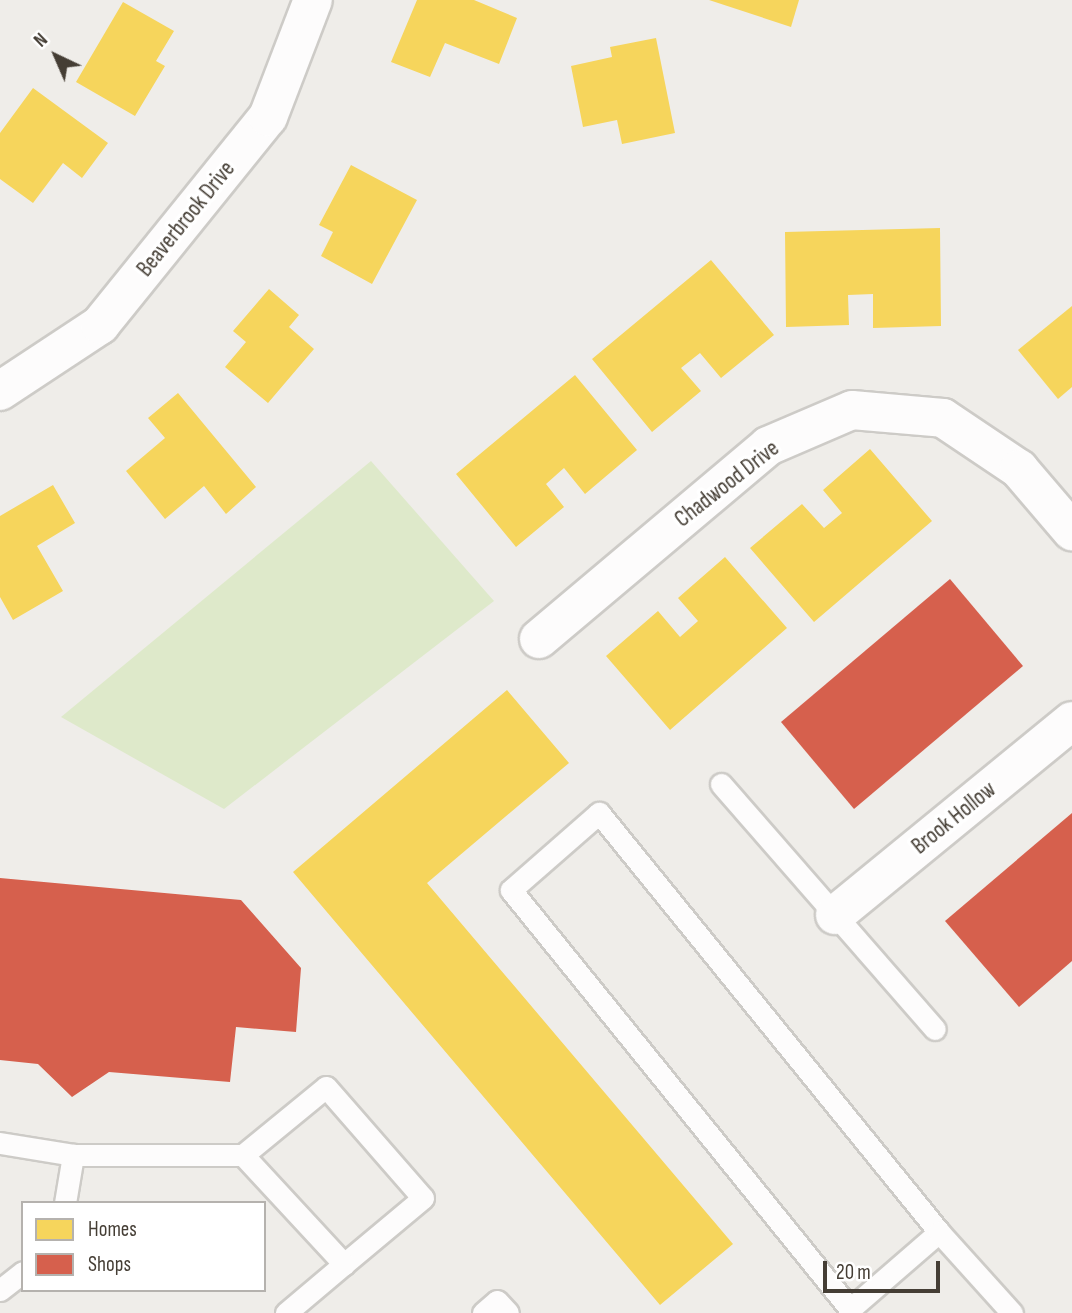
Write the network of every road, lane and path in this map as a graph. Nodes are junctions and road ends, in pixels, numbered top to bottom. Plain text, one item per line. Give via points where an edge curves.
1 (313, 0) edge
2 (0, 391) edge
3 (1072, 531) edge
4 (539, 639) dead end
5 (1072, 721) edge
6 (721, 784) dead end
7 (835, 915) junction
8 (935, 1029) dead end
9 (0, 1143) edge
10 (74, 1155) junction
11 (243, 1155) junction
12 (65, 1201) edge
13 (939, 1232) junction
14 (344, 1264) junction
15 (21, 1274) edge
16 (0, 1290) edge
17 (286, 1313) edge
18 (483, 1313) edge
19 (508, 1313) edge
20 (1012, 1313) edge

1 - 2 street, Beaverbrook Drive via 268,117 260,127 100,325
3 - 4 street, Chadwood Drive via 1019,469 943,418 852,410 768,446
5 - 7 street, Brook Hollow
6 - 7 lane
7 - 8 lane
9 - 10 lane
10 - 11 lane
10 - 12 lane
11 - 14 lane
11 - 14 lane via 326,1087 423,1198
13 - 13 lane via 599,813 511,890 850,1309
13 - 20 lane
14 - 17 lane
15 - 16 lane
18 - 19 lane via 497,1301

